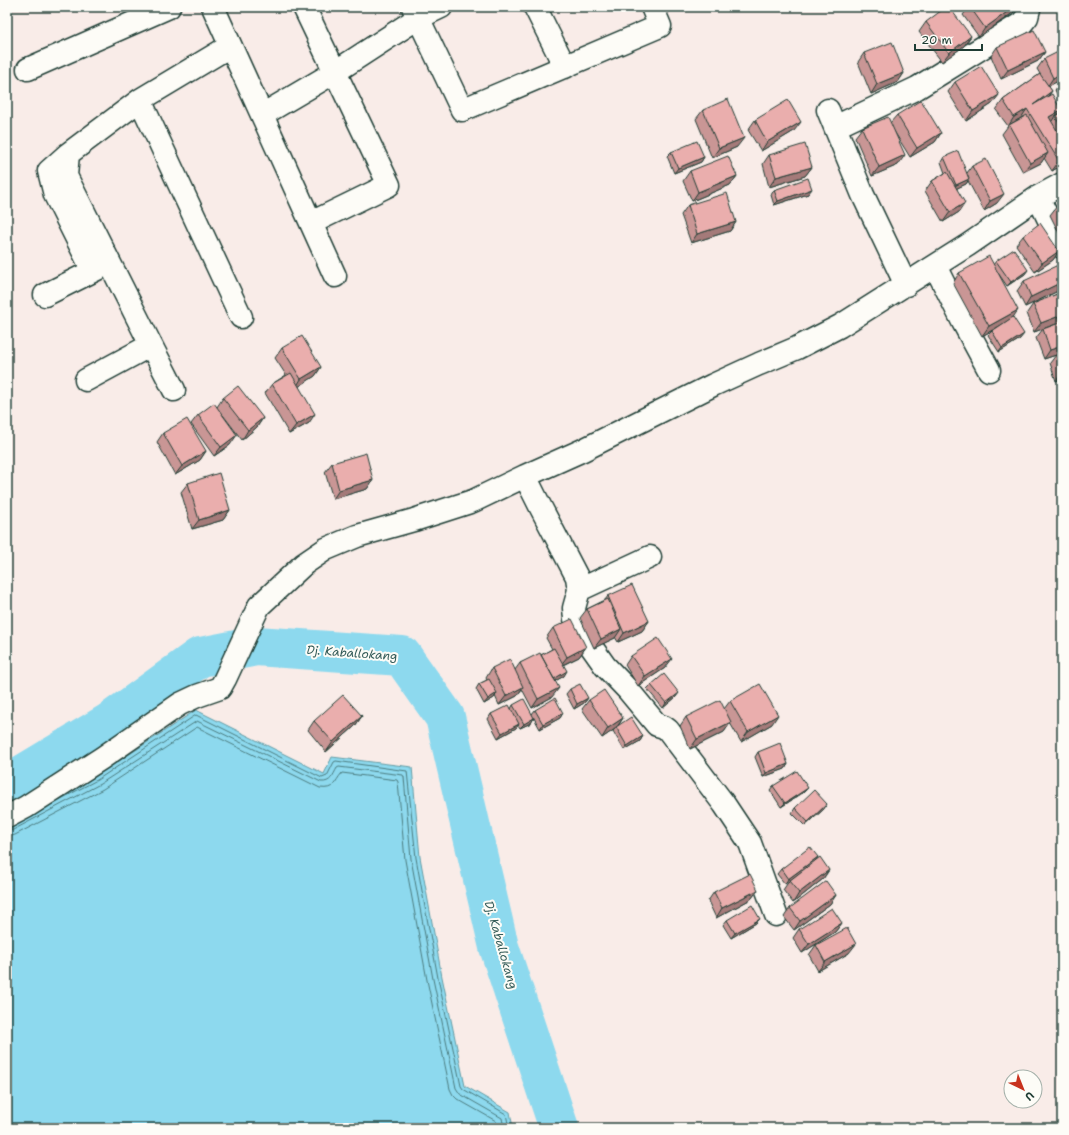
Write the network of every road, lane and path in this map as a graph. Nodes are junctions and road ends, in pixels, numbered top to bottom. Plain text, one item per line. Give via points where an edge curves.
1 (169, 7) edge
2 (213, 7) edge
3 (304, 7) edge
4 (441, 7) edge
5 (535, 7) edge
6 (652, 7) edge
7 (1028, 7) edge
8 (416, 13) edge
9 (230, 46) junction
10 (565, 67) junction
11 (28, 69) dead end
12 (335, 72) junction
13 (140, 100) junction
14 (262, 115) junction
15 (1062, 184) edge
16 (1038, 197) junction
17 (311, 223) junction
18 (1062, 247) edge
19 (935, 266) junction
20 (101, 267) junction
21 (335, 276) dead end
22 (906, 285) junction
23 (45, 295) dead end
24 (241, 317) dead end
25 (151, 345) junction
26 (989, 370) dead end
27 (86, 380) dead end
28 (174, 390) dead end
29 (525, 476) junction
30 (650, 557) dead end
31 (579, 590) junction
32 (7, 817) edge
33 (776, 915) dead end

1 - 11 street
2 - 9 street
3 - 12 street
4 - 8 street
5 - 10 street
6 - 10 street via 660,26
7 - 22 street via 1027,17 1022,23 917,88 831,119 863,196
8 - 10 street via 462,110
8 - 12 street
9 - 13 street
9 - 14 street
12 - 14 street
12 - 17 street via 389,185
13 - 20 street via 68,154 66,176
13 - 24 street
14 - 17 street
15 - 16 street
16 - 18 street
16 - 19 street
17 - 21 street
19 - 22 street
19 - 26 street
20 - 23 street
20 - 25 street
22 - 29 street via 840,326 797,348 713,385
25 - 27 street
25 - 28 street
29 - 31 street via 577,577
29 - 32 street via 467,503 357,536 326,549 304,564 259,606 220,688 180,704 102,758
30 - 31 street
31 - 33 street via 574,614 588,642 655,723 673,735 724,804 750,843

